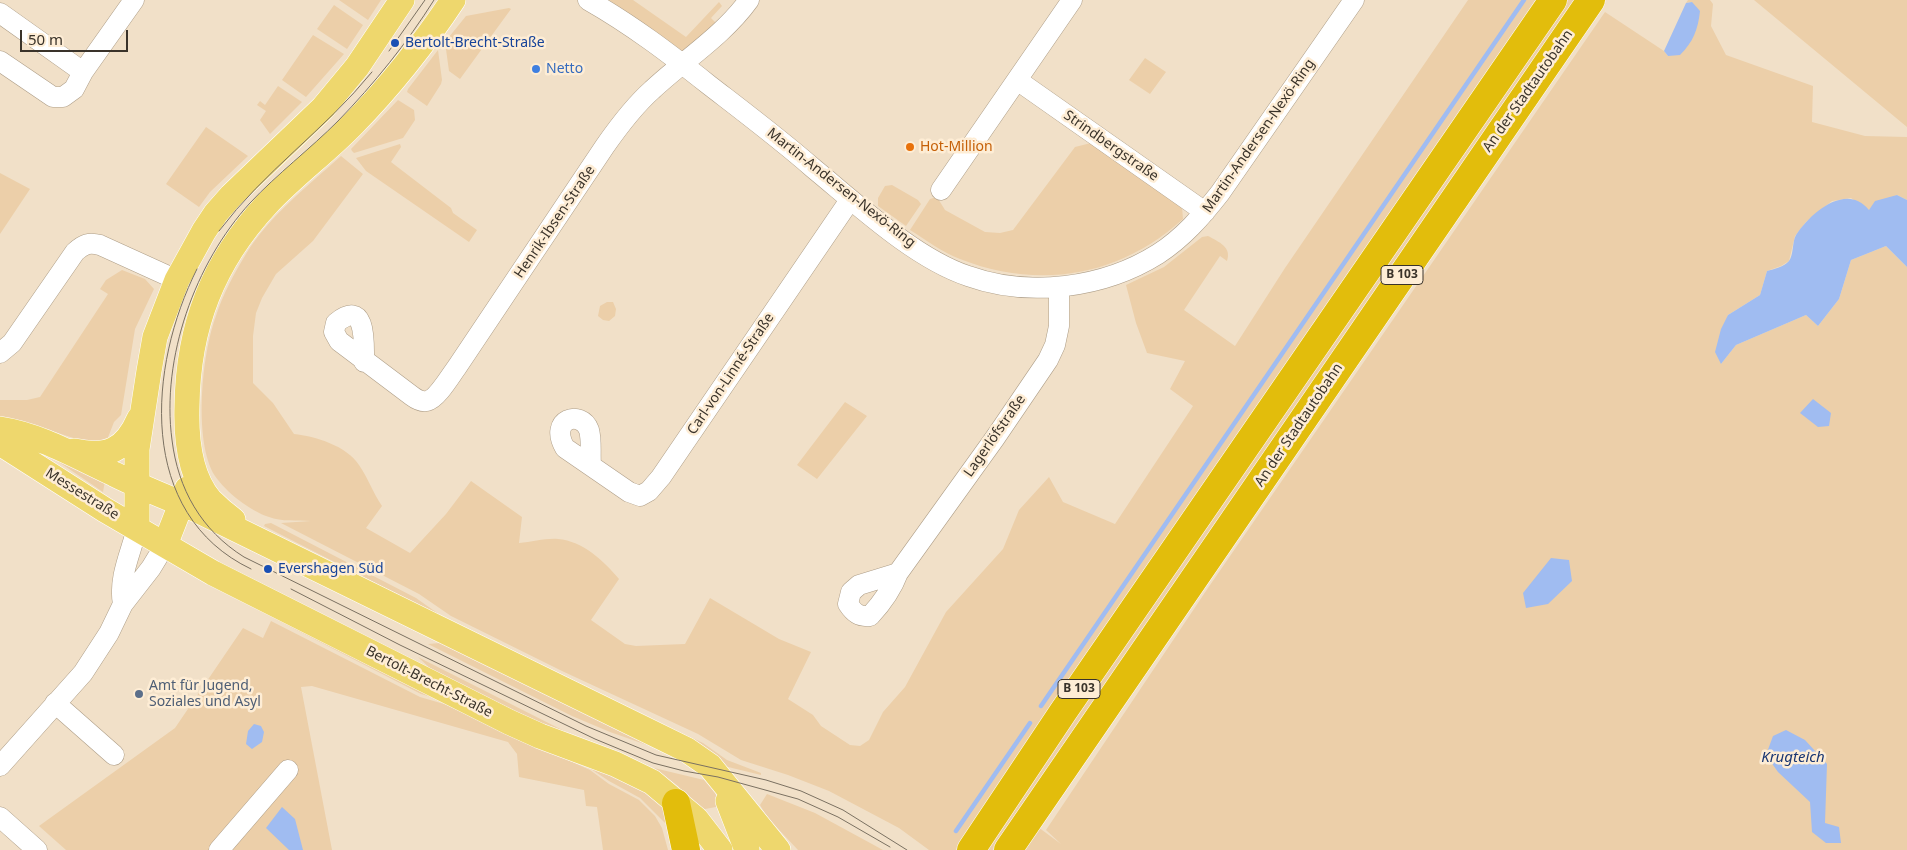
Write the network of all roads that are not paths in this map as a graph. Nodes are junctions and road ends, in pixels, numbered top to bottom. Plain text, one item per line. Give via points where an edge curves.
1 (134, 0) edge
2 (402, 0) edge
3 (453, 0) edge
4 (588, 0) edge
5 (749, 0) edge
6 (1072, 0) edge
7 (1354, 0) edge
8 (1552, 0) edge
9 (1591, 0) edge
10 (0, 13) edge
11 (0, 61) edge
12 (683, 65) junction
13 (83, 72) junction
14 (1017, 80) junction
15 (941, 190) dead end
16 (850, 200) junction
17 (1205, 212) junction
18 (176, 280) junction
19 (1059, 287) junction
20 (0, 353) edge
21 (364, 362) dead end
22 (143, 410) junction
23 (0, 429) edge
24 (0, 443) edge
25 (57, 447) junction
26 (591, 465) dead end
27 (194, 469) junction
28 (137, 486) junction
29 (183, 504) junction
30 (137, 528) junction
31 (254, 538) junction
32 (165, 545) junction
33 (898, 573) dead end
34 (123, 604) junction
35 (55, 704) junction
36 (114, 755) dead end
37 (0, 766) edge
38 (288, 770) dead end
39 (722, 782) junction
40 (676, 803) junction
41 (0, 817) edge
42 (37, 850) edge
43 (219, 850) edge
44 (686, 850) edge
45 (720, 850) edge
46 (747, 850) edge
47 (778, 850) edge
48 (971, 850) edge
49 (1008, 850) edge

1 - 13 street
2 - 18 main road via 357,67 323,108 216,213
3 - 27 main road via 374,102 256,217 216,276 204,302 189,363 186,426
4 - 12 street, Martin-Andersen-Nexö-Ring via 638,30
5 - 12 street, Henrik-Ibsen-Straße
6 - 14 street
7 - 17 street, Martin-Andersen-Nexö-Ring
8 - 48 highway, B 103
9 - 49 highway, An der Stadtautobahn / B 103
10 - 13 street
11 - 13 street via 53,97 64,97 74,89
12 - 16 street, Martin-Andersen-Nexö-Ring
12 - 21 street, Henrik-Ibsen-Straße via 626,116 435,397 419,400
14 - 15 street
14 - 17 street, Strindbergstraße
16 - 19 street, Martin-Andersen-Nexö-Ring via 928,256 968,276 1004,285
16 - 26 street, Carl-von-Linné-Straße via 649,490 640,496 629,492
17 - 19 street, Martin-Andersen-Nexö-Ring via 1157,254 1110,276
18 - 20 street via 100,245 83,244 12,343
18 - 22 main road via 155,337
19 - 33 street, Lagerlöfstraße via 1059,326 1048,360
22 - 25 main road via 133,434 124,444 106,453 92,454
22 - 28 main road via 137,449
23 - 25 main road, Messestraße
24 - 30 main road, Messestraße
25 - 28 main road, Messestraße
27 - 29 main road
27 - 31 main road via 210,499
28 - 29 main road
28 - 30 main road
29 - 30 main road
29 - 31 main road
29 - 32 main road
30 - 32 main road, Messestraße
30 - 34 street via 122,580
31 - 39 main road via 687,750 710,766
32 - 34 street
32 - 40 main road, Bertolt-Brecht-Straße via 213,573 508,722 639,774
34 - 35 street via 92,660
35 - 36 street
35 - 37 street
38 - 43 street
39 - 46 main road
39 - 47 main road
40 - 44 highway
40 - 45 main road, Bertolt-Brecht-Straße via 696,819
41 - 42 street

